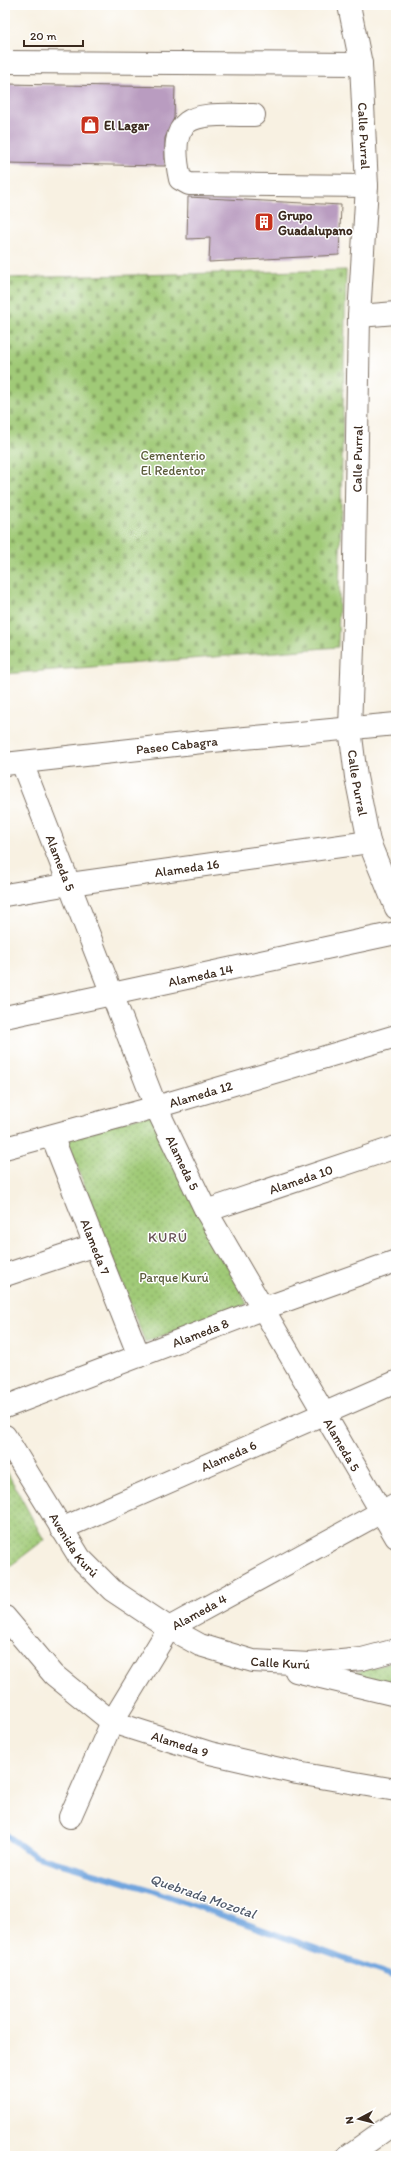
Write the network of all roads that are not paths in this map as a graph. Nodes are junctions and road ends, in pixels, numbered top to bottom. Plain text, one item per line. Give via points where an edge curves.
1 (348, 5) edge
2 (5, 62) edge
3 (361, 64) junction
4 (254, 115) dead end
5 (367, 186) junction
6 (396, 313) edge
7 (359, 316) junction
8 (396, 724) edge
9 (350, 728) junction
10 (14, 763) edge
11 (369, 842) junction
12 (70, 884) junction
13 (5, 895) edge
14 (396, 908) edge
15 (396, 933) edge
16 (112, 993) junction
17 (5, 1018) edge
18 (396, 1036) edge
19 (156, 1107) junction
20 (52, 1136) junction
21 (396, 1146) edge
22 (5, 1148) edge
23 (206, 1211) junction
24 (95, 1245) junction
25 (396, 1261) edge
26 (5, 1275) edge
27 (262, 1309) junction
28 (139, 1356) junction
29 (396, 1382) edge
30 (5, 1407) edge
31 (324, 1413) junction
32 (5, 1436) edge
33 (389, 1508) edge
34 (61, 1529) junction
35 (396, 1537) edge
36 (5, 1617) edge
37 (169, 1628) junction
38 (396, 1650) edge
39 (253, 1661) junction
40 (396, 1695) edge
41 (112, 1722) junction
42 (396, 1790) edge
43 (70, 1817) dead end
44 (396, 2122) edge
45 (348, 2156) edge

1 - 3 street, Calle Purral
2 - 3 street
3 - 5 street, Calle Purral
4 - 5 street via 201,116 188,120 179,130 177,139 176,154 180,179 189,184
5 - 7 street, Calle Purral
6 - 7 street
7 - 9 street, Calle Purral
8 - 9 street, Paseo Cabagra
9 - 10 street, Paseo Cabagra
9 - 11 street, Calle Purral via 356,777
10 - 12 street, Alameda 5
11 - 12 street, Alameda 16
11 - 14 street, Calle Purral
12 - 13 street, Alameda 16
12 - 16 street, Alameda 5
15 - 16 street, Alameda 14
16 - 17 street, Alameda 14
16 - 19 street, Alameda 5
18 - 19 street, Alameda 12
19 - 20 street, Alameda 12
19 - 23 street, Alameda 5
20 - 22 street, Alameda 12
20 - 24 street, Alameda 7
21 - 23 street, Alameda 10
23 - 27 street, Alameda 5
24 - 26 street
24 - 28 street, Alameda 7
25 - 27 street, Alameda 8
27 - 28 street, Alameda 8
27 - 31 street, Alameda 5
28 - 30 street, Alameda 8
29 - 31 street, Alameda 6
31 - 33 street, Alameda 5
31 - 34 street, Alameda 6
32 - 34 street, Avenida Kurú
33 - 35 street, Alameda 5
33 - 37 street, Alameda 4
34 - 37 street, Avenida Kurú via 80,1558 112,1590
36 - 41 street, Alameda 9 via 54,1675
37 - 39 street, Calle Kurú via 200,1645
37 - 41 street, Alameda 4
38 - 39 street, Calle Kurú via 362,1658 310,1664
39 - 40 street
41 - 42 street, Alameda 9 via 210,1753 298,1773
41 - 43 street, Alameda 4
44 - 45 street

